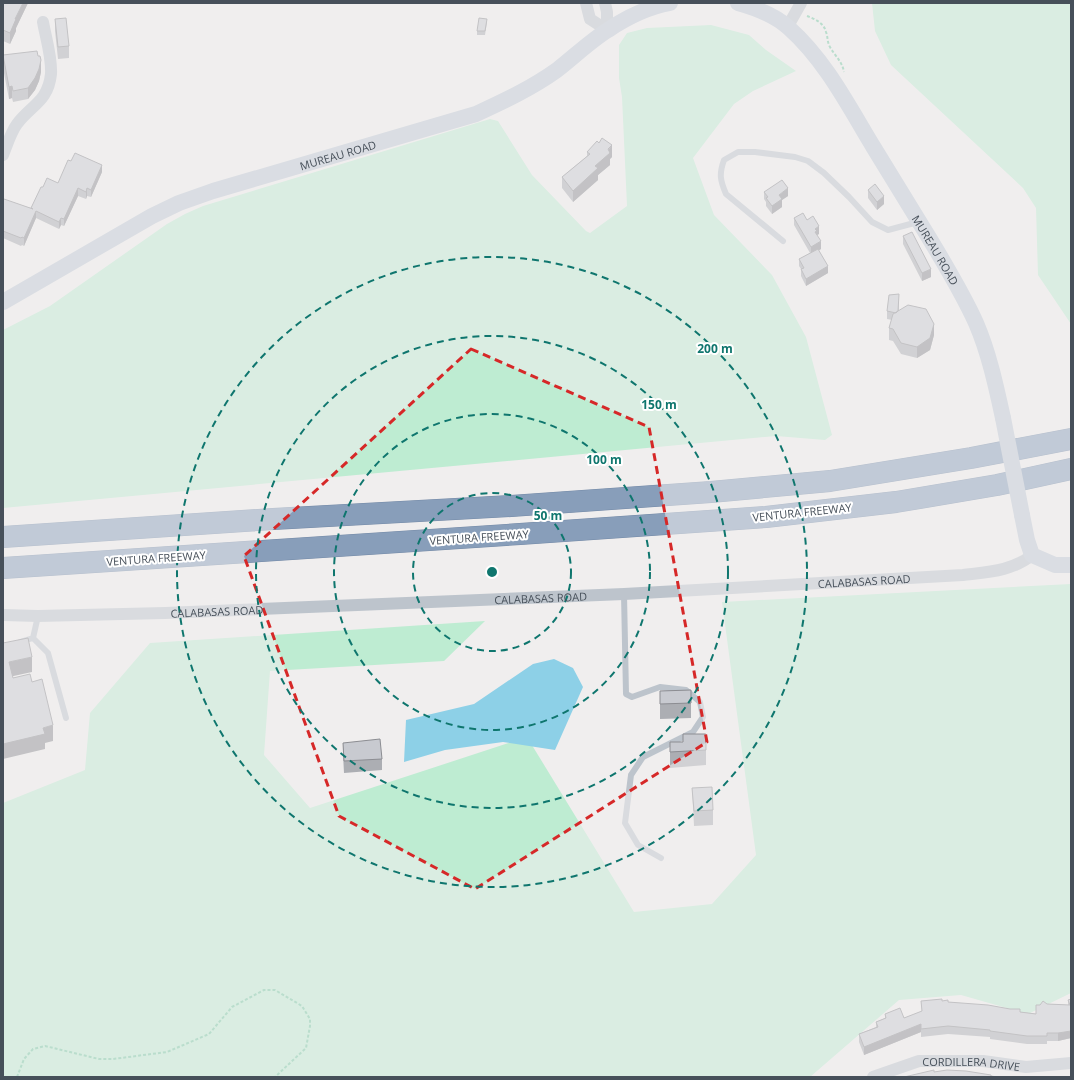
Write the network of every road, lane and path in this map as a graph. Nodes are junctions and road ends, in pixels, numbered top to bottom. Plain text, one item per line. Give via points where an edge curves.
1 (586, 3) edge
2 (605, 3) edge
3 (670, 3) edge
4 (738, 3) edge
5 (801, 3) edge
6 (808, 16) dead end
7 (43, 22) dead end
8 (788, 26) junction
9 (607, 30) junction
10 (839, 90) junction
11 (3, 155) edge
12 (919, 222) junction
13 (784, 241) dead end
14 (5, 298) edge
15 (1071, 439) edge
16 (1071, 468) edge
17 (3, 537) edge
18 (1032, 555) junction
19 (1071, 565) edge
20 (3, 568) edge
21 (624, 594) junction
22 (3, 615) edge
23 (38, 616) junction
24 (33, 638) junction
25 (10, 644) edge
26 (66, 718) dead end
27 (661, 858) dead end
28 (1071, 1063) edge
29 (17, 1077) edge
30 (275, 1077) edge
31 (873, 1077) edge

1 - 9 street via 590,19
2 - 9 street
3 - 9 main road, MUREAU ROAD via 635,15
4 - 8 main road, MUREAU ROAD via 773,16
5 - 8 street
6 - 10 path via 824,27 830,48 842,66 846,84
7 - 11 street via 51,58 51,75 47,90 39,103 16,125
8 - 10 main road, MUREAU ROAD via 810,49
9 - 14 main road, MUREAU ROAD via 557,70 501,103 476,114 179,203
10 - 12 main road, MUREAU ROAD
12 - 13 lane via 888,230 872,222 808,160 755,152 738,152 724,160 720,170 721,183 726,194
12 - 18 main road, MUREAU ROAD, bridge via 950,273 976,324 992,371
15 - 17 highway via 830,481 518,505
16 - 20 highway, VENTURA FREEWAY via 997,485 896,502 766,516
18 - 19 main road via 1055,565
18 - 21 street, CALABASAS ROAD via 1014,566 963,575
21 - 23 street, CALABASAS ROAD
21 - 27 lane via 626,694 632,697 660,687 686,690 700,702 703,717 693,732 643,757 631,775 625,823 638,845
22 - 23 street, CALABASAS ROAD
23 - 24 lane
24 - 25 lane
24 - 26 lane via 48,653
28 - 31 street, CORDILLERA DRIVE via 1026,1067 983,1061 919,1061
29 - 30 path via 24,1059 34,1049 44,1046 99,1059 167,1052 209,1034 232,1007 264,990 275,990 302,1006 310,1019 310,1026 306,1048

